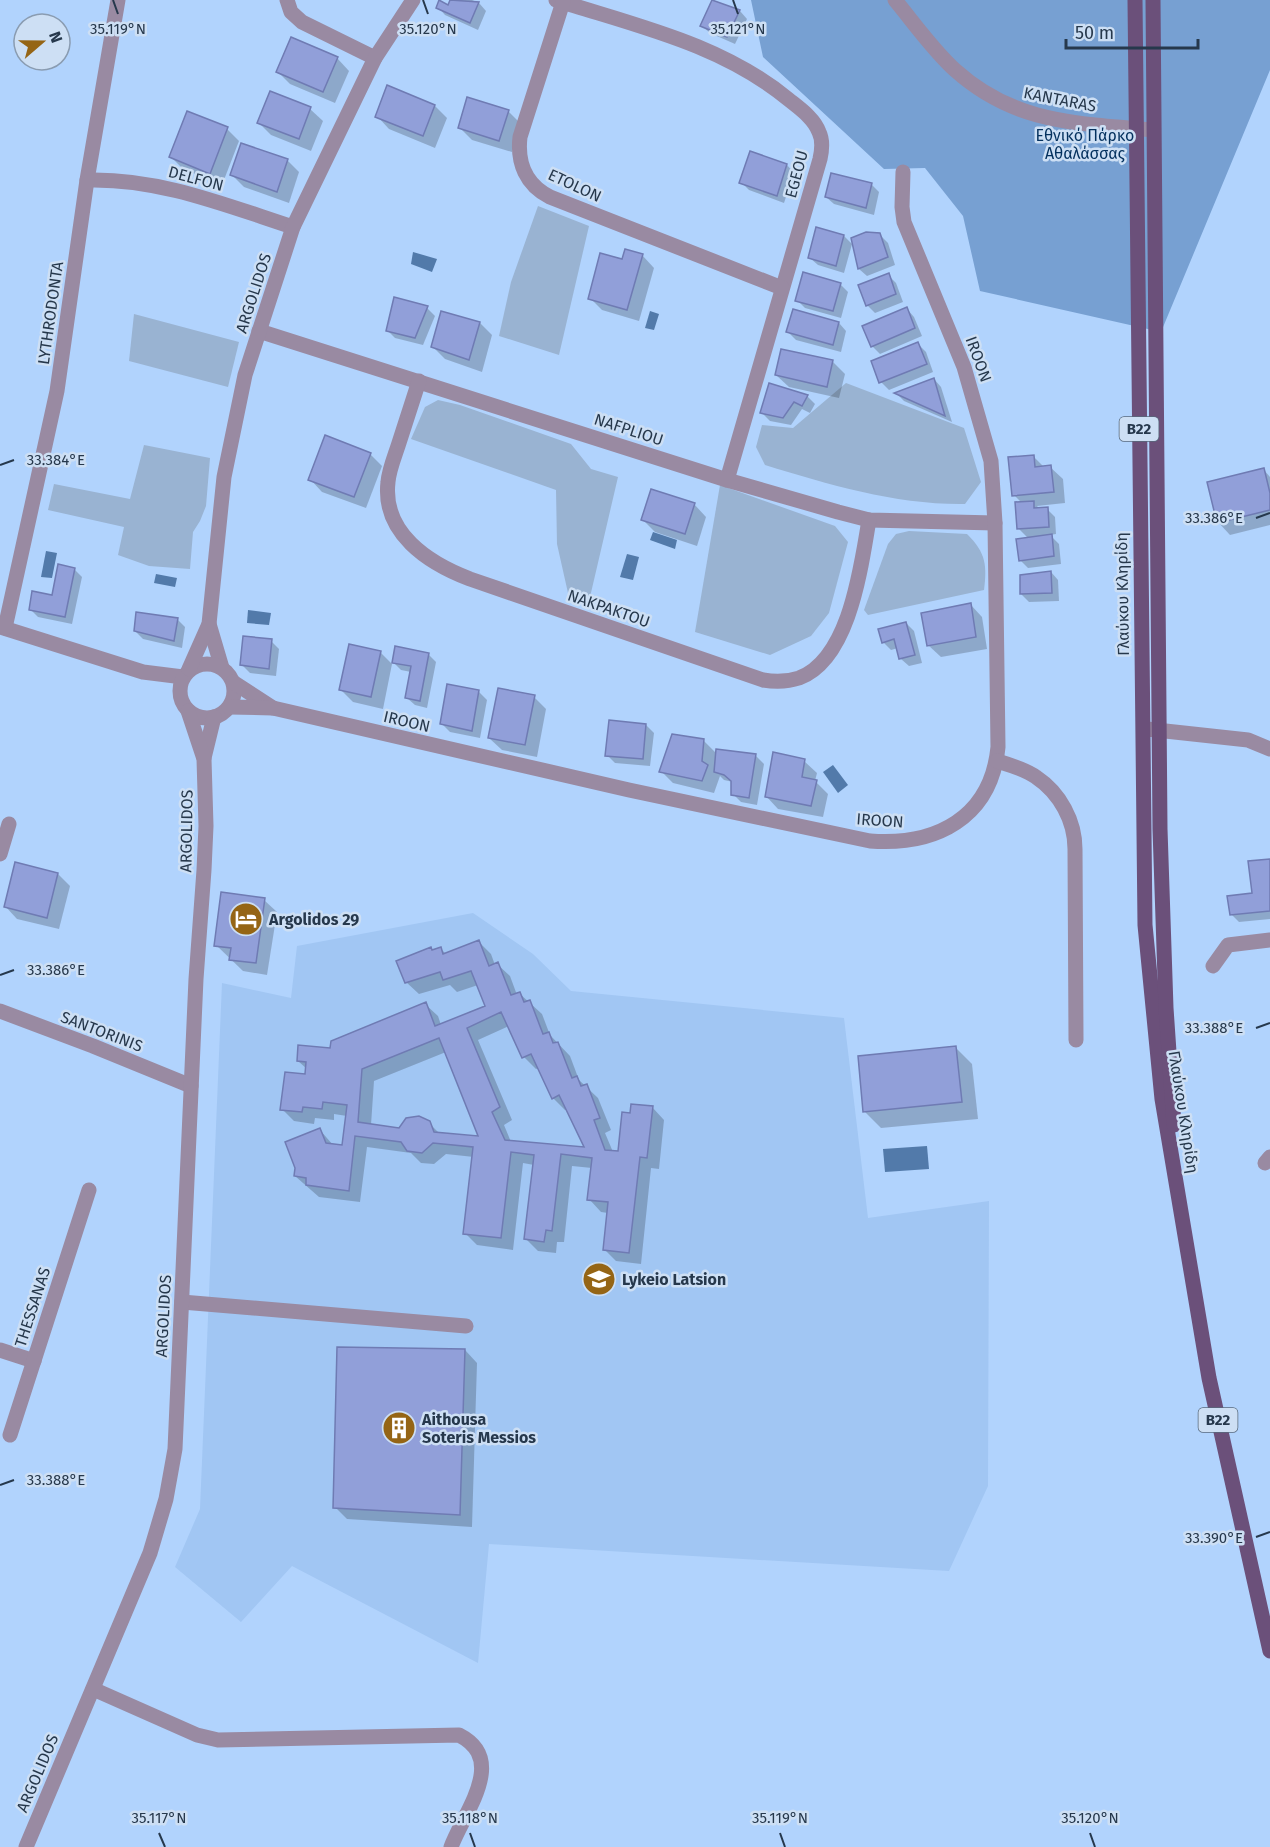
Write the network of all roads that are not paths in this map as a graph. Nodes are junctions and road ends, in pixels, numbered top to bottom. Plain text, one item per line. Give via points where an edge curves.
1 (118, 0) edge
2 (287, 0) edge
3 (413, 0) edge
4 (895, 0) edge
5 (1135, 0) edge
6 (1153, 0) edge
7 (560, 1) edge
8 (375, 58) junction
9 (1136, 128) junction
10 (1153, 130) junction
11 (903, 172) dead end
12 (87, 180) junction
13 (293, 227) junction
14 (782, 288) junction
15 (260, 331) junction
16 (419, 381) junction
17 (727, 480) junction
18 (869, 520) junction
19 (995, 523) junction
20 (209, 624) junction
21 (2, 627) edge
22 (222, 668) junction
23 (143, 672) junction
24 (186, 673) junction
25 (233, 682) junction
26 (179, 695) junction
27 (229, 707) junction
28 (273, 708) junction
29 (188, 711) junction
30 (214, 717) junction
31 (1142, 729) junction
32 (1159, 729) junction
33 (1270, 749) edge
34 (204, 759) junction
35 (997, 761) junction
36 (9, 824) dead end
37 (0, 854) edge
38 (1270, 940) edge
39 (1214, 966) dead end
40 (0, 1011) edge
41 (1076, 1040) dead end
42 (191, 1086) junction
43 (1177, 1186) junction
44 (89, 1190) dead end
45 (182, 1302) junction
46 (466, 1326) dead end
47 (0, 1350) edge
48 (34, 1361) junction
49 (10, 1435) dead end
50 (1270, 1651) edge
51 (93, 1689) junction
52 (26, 1847) edge
53 (451, 1847) edge

1 - 12 street, LYTHRODONTA
2 - 8 street via 291,12 302,22
3 - 8 street, ARGOLIDOS
4 - 9 street, KANTARAS via 952,68 999,102 1030,114 1070,122
5 - 9 main road, Γλαύκου Κληρίδη / B22
6 - 10 main road, Γλαύκου Κληρίδη / B22
7 - 14 street, EGEOU via 673,36 735,63 778,91 814,122 821,136 820,159
7 - 14 street, ETOLON via 520,137 520,158 529,181 550,196
8 - 13 street, ARGOLIDOS
9 - 10 street, KANTARAS
9 - 31 main road, Γλαύκου Κληρίδη / B22
10 - 32 main road, Γλαύκου Κληρίδη / B22
11 - 19 street, IROON via 904,222 964,367 986,437
12 - 13 street, DELFON via 126,180 184,192
12 - 21 street, LYTHRODONTA via 57,391
13 - 15 street, ARGOLIDOS
14 - 17 street, EGEOU
15 - 16 street, NAFPLIOU
15 - 20 street, ARGOLIDOS via 245,375 224,477
16 - 17 street, NAFPLIOU
16 - 18 street, NAKPAKTOU via 387,491 396,525 422,554 470,579 763,680 782,682 799,678 829,654 847,615
17 - 18 street, NAFPLIOU
18 - 19 street, NAFPLIOU
19 - 35 street, IROON
20 - 22 street, ARGOLIDOS
20 - 24 street, ARGOLIDOS
21 - 23 street
22 - 24 street via 205,663
22 - 25 street
23 - 24 street
23 - 26 street
24 - 26 street
25 - 27 street
25 - 28 street, IROON
26 - 29 street
27 - 28 street, IROON
27 - 30 street
28 - 35 street, IROON via 870,841 914,840 960,820 986,792
29 - 30 street via 196,716
29 - 34 street, ARGOLIDOS
30 - 34 street, ARGOLIDOS
31 - 32 street
31 - 43 main road, Γλαύκου Κληρίδη / B22 via 1145,925 1162,1099
32 - 33 street via 1248,740
32 - 43 main road, Γλαύκου Κληρίδη / B22 via 1166,1008
34 - 42 street, ARGOLIDOS via 204,870
35 - 41 street via 1027,772 1052,790 1073,830
36 - 37 street
38 - 39 street via 1228,945
40 - 42 street, SANTORINIS
42 - 45 street, ARGOLIDOS
43 - 50 main road, Γλαύκου Κληρίδη / B22 via 1209,1378
44 - 48 street, THESSANAS
45 - 46 street
45 - 51 street, ARGOLIDOS via 175,1449 166,1499 150,1553
47 - 48 street
48 - 49 street, THESSANAS
51 - 52 street, ARGOLIDOS
51 - 53 street via 197,1735 218,1740 459,1735 471,1741 483,1765 481,1780

